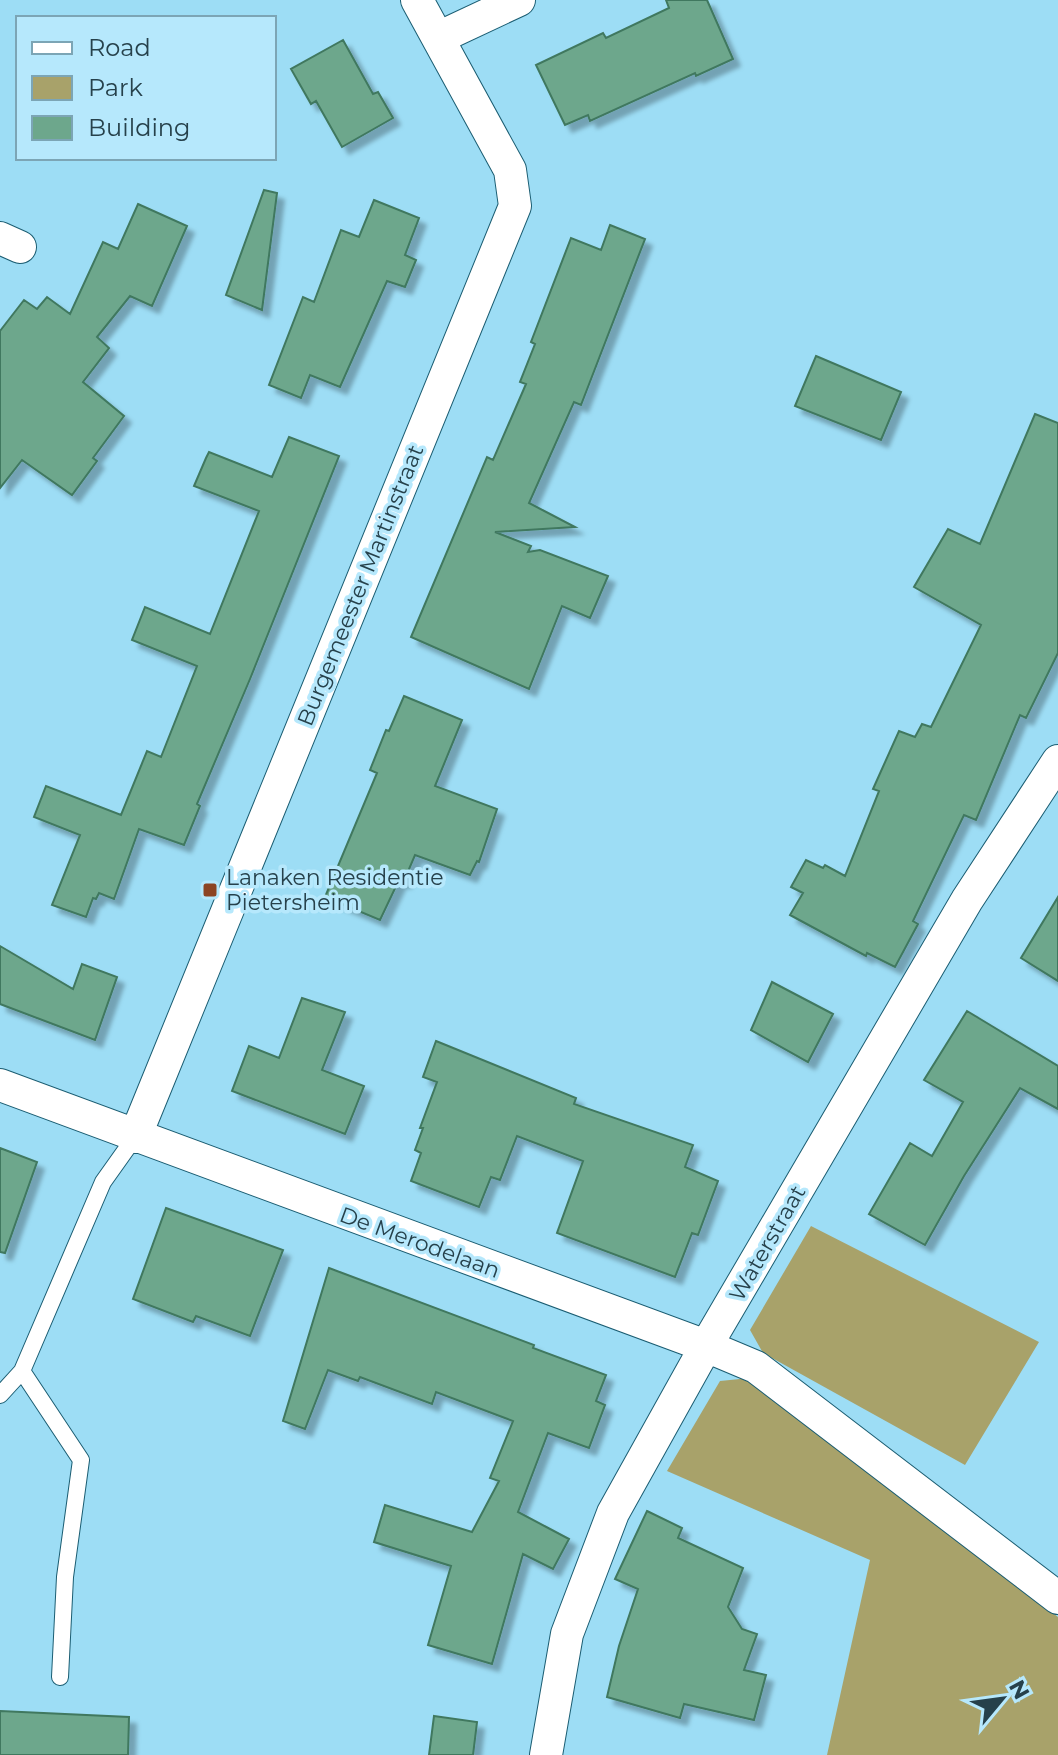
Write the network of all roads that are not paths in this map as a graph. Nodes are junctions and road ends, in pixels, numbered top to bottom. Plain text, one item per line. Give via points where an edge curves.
1 (417, 0) edge
2 (519, 0) edge
3 (438, 38) junction
4 (1058, 761) edge
5 (0, 1085) edge
6 (135, 1137) junction
7 (706, 1346) junction
8 (22, 1371) junction
9 (0, 1395) edge
10 (1058, 1598) edge
11 (60, 1677) dead end
12 (546, 1755) edge

1 - 3 street, Burgemeester Martinstraat
2 - 3 street
3 - 6 street, Burgemeester Martinstraat via 510,170 515,206
4 - 7 street, Waterstraat via 967,900
5 - 6 street
6 - 7 street, De Merodelaan
6 - 8 lane via 103,1182
7 - 10 street, De Merodelaan via 756,1367
7 - 12 street, Waterstraat via 613,1513 567,1634
8 - 9 lane
8 - 11 lane via 81,1460 65,1577

